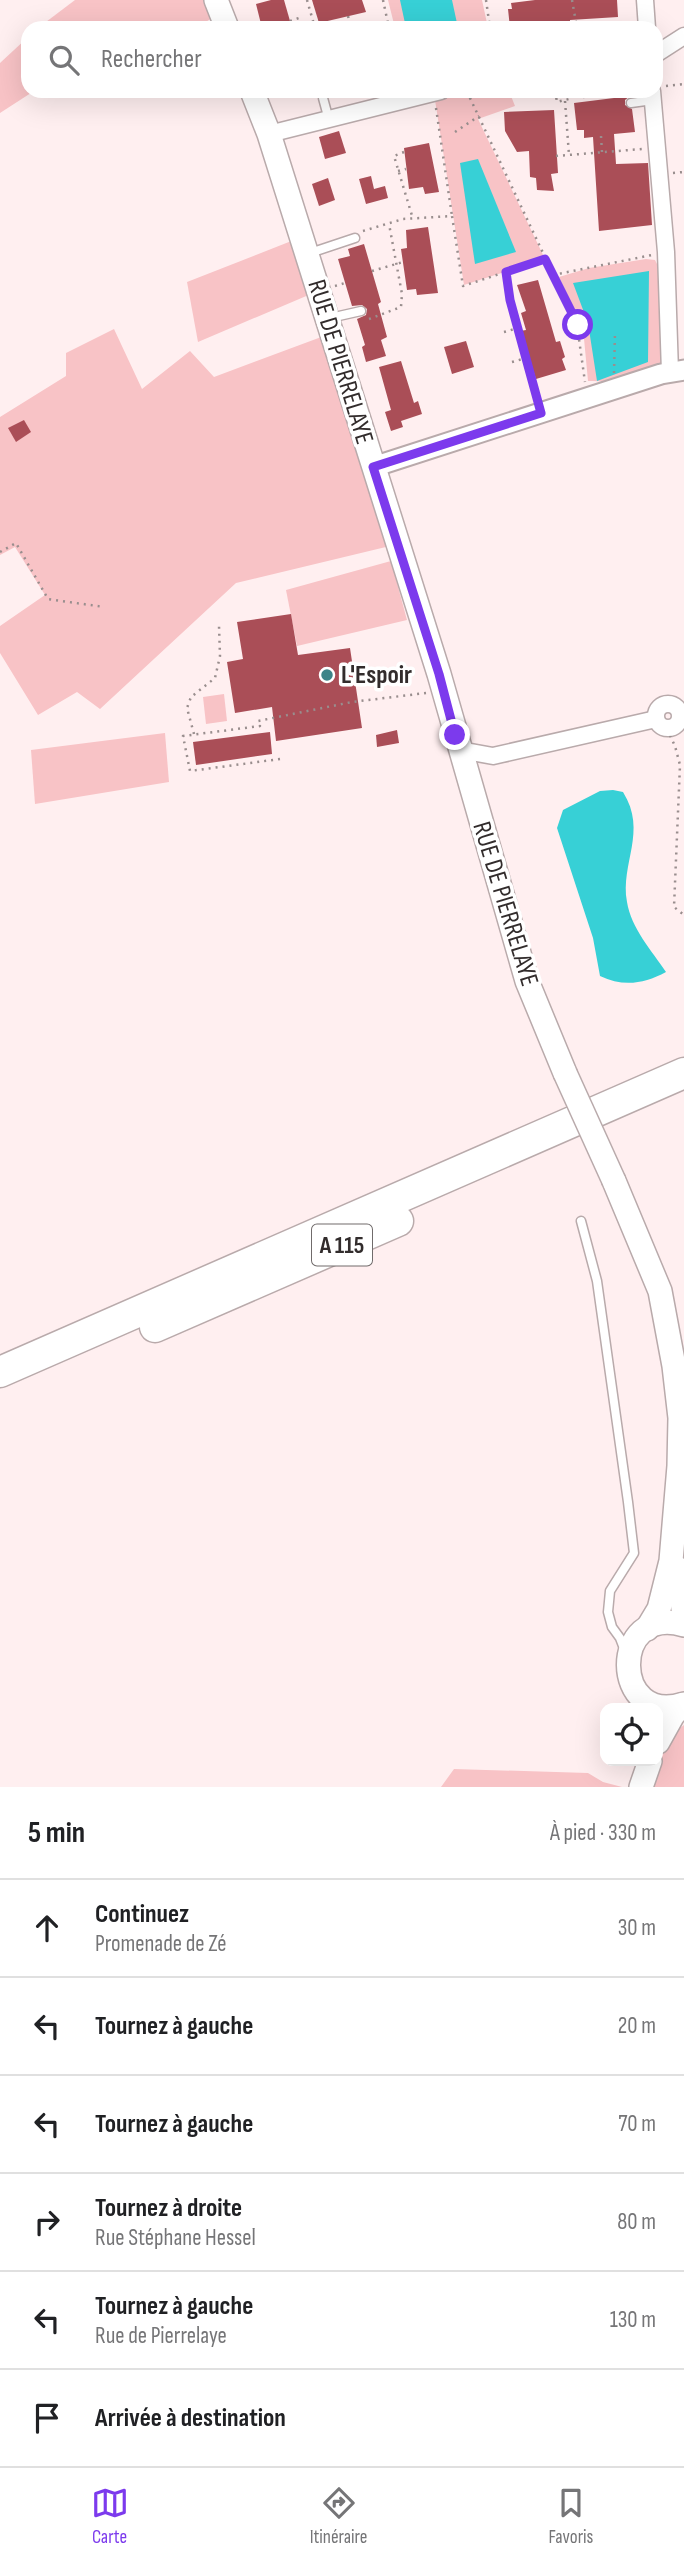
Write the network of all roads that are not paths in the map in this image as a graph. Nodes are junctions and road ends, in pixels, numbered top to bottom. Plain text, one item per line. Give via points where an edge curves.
1 (216, 0) edge
2 (645, 0) edge
3 (224, 21) edge
4 (646, 21) edge
5 (684, 36) edge
6 (663, 50) edge
7 (255, 98) edge
8 (323, 98) dead end
9 (415, 98) edge
10 (642, 98) edge
11 (654, 98) edge
12 (631, 103) dead end
13 (329, 121) junction
14 (270, 134) junction
15 (355, 238) road end
16 (307, 254) junction
17 (361, 311) dead end
18 (327, 319) junction
19 (677, 371) edge
20 (373, 467) junction
21 (681, 713) edge
22 (460, 750) junction
23 (493, 756) junction
24 (468, 779) junction
25 (684, 1073) edge
26 (684, 1096) edge
27 (581, 1221) dead end
28 (0, 1372) edge
29 (0, 1394) edge
30 (675, 1530) junction
31 (684, 1615) edge
32 (684, 1625) edge
33 (612, 1627) junction
34 (637, 1632) junction
35 (627, 1661) junction
36 (642, 1702) edge
37 (683, 1705) edge
38 (663, 1733) edge
39 (642, 1766) edge
40 (648, 1766) edge
41 (640, 1787) edge

1 - 3 main road
2 - 4 street
5 - 6 street
7 - 14 main road, RUE DE PIERRELAYE
8 - 13 lane
9 - 13 street
10 - 12 lane
11 - 19 street
13 - 14 street
14 - 16 main road, RUE DE PIERRELAYE
15 - 16 lane
16 - 18 main road, RUE DE PIERRELAYE
17 - 18 lane
18 - 20 main road, RUE DE PIERRELAYE
19 - 20 street
20 - 22 main road, RUE DE PIERRELAYE
21 - 23 street via 676,707 661,706 662,724
22 - 23 street
22 - 24 main road, RUE DE PIERRELAYE
23 - 24 street
24 - 30 main road, RUE DE PIERRELAYE, bridge via 527,981 660,1291 680,1418
25 - 28 highway, A 115
26 - 29 highway, A 115
27 - 33 lane via 597,1280 634,1553 610,1591
30 - 31 main road
30 - 34 main road via 656,1616
32 - 34 main road via 666,1623
33 - 34 lane
33 - 35 lane
34 - 35 main road
35 - 36 main road
36 - 37 main road
37 - 38 main road
39 - 41 main road
40 - 41 main road

